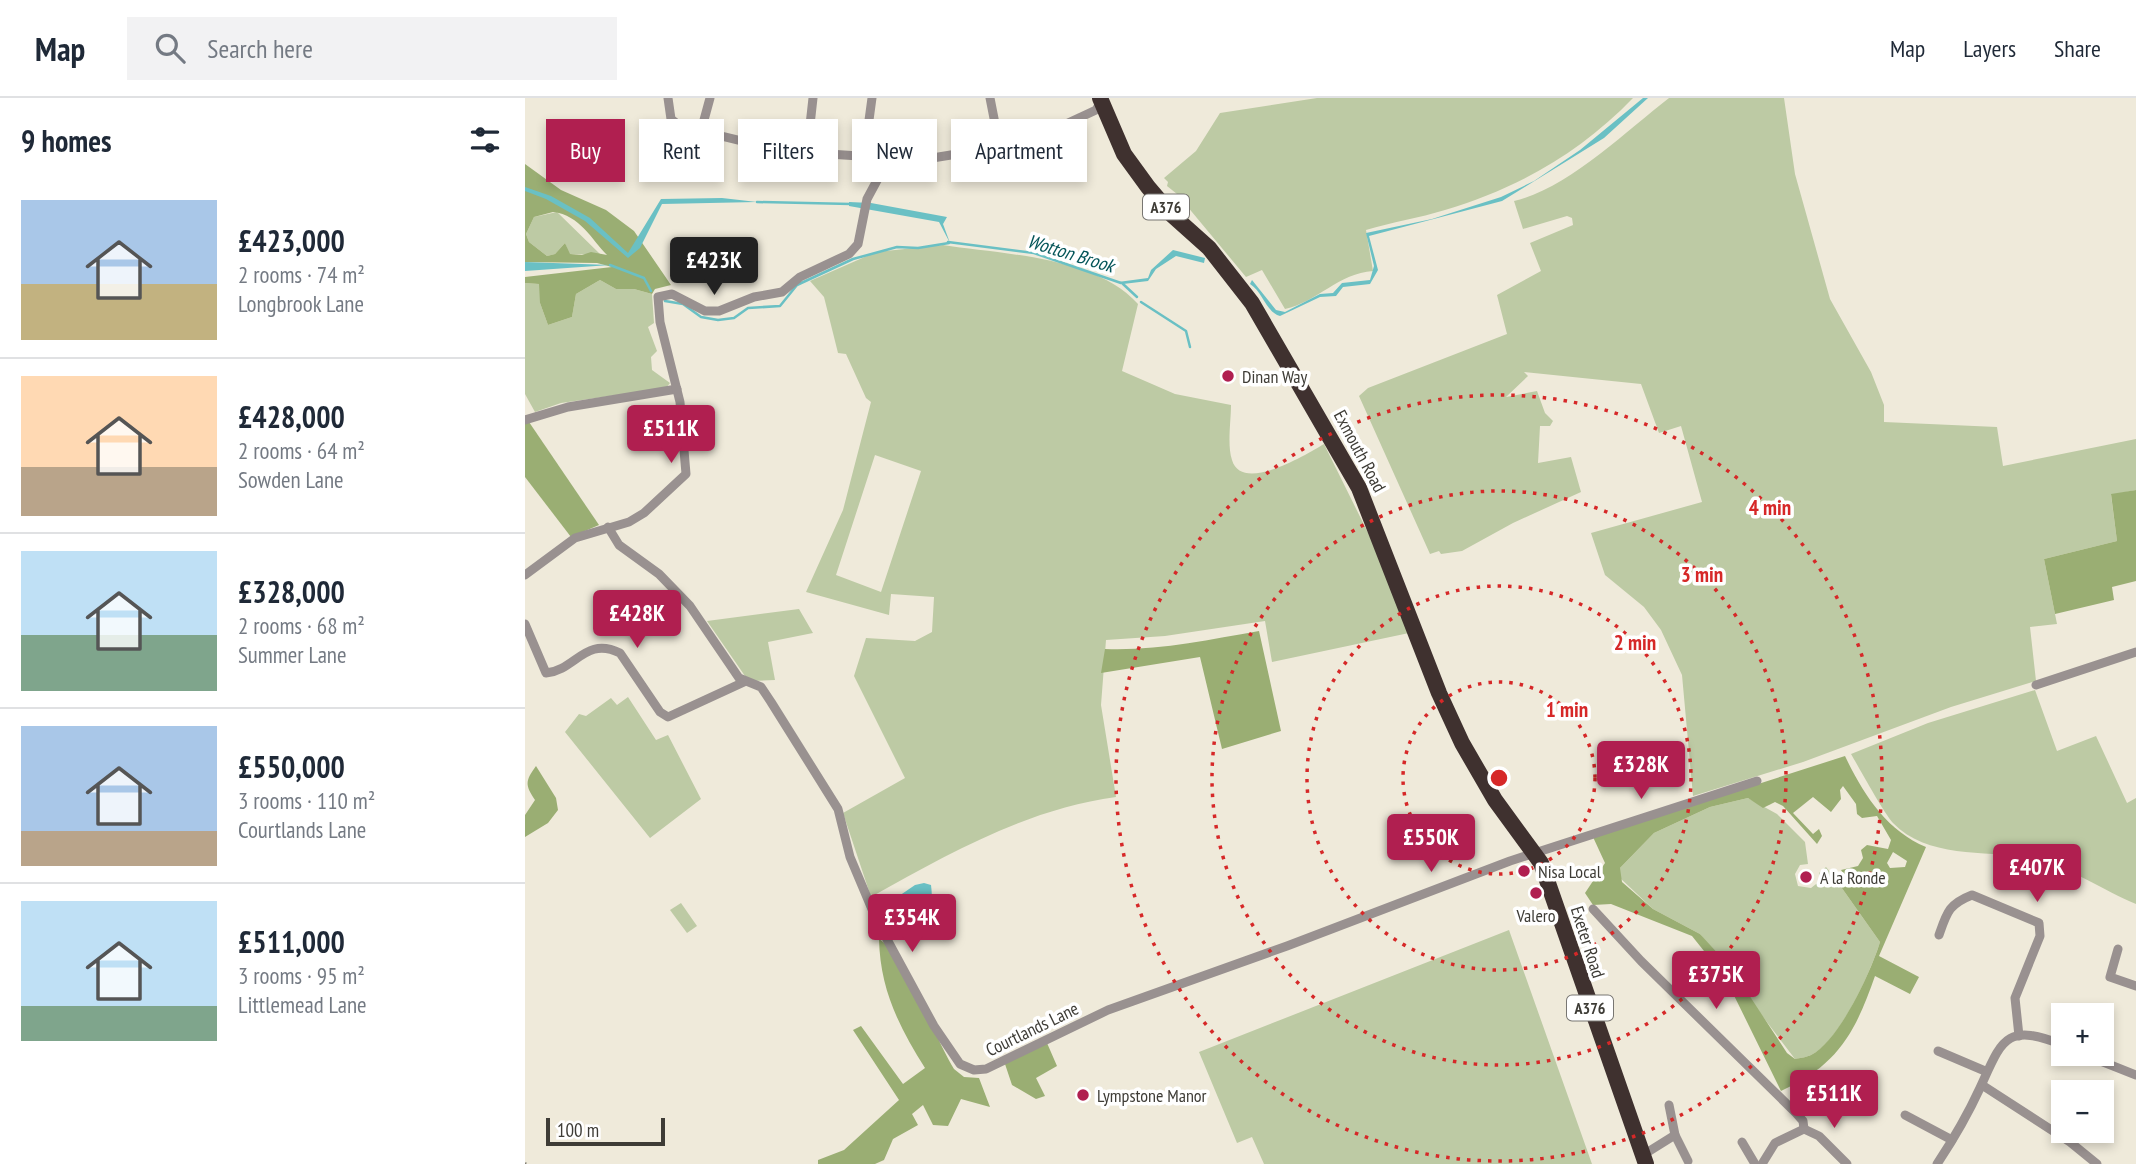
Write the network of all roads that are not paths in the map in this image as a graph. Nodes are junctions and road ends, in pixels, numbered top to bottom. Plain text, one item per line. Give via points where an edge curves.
1 (668, 98) edge
2 (710, 98) edge
3 (813, 98) edge
4 (872, 98) edge
5 (990, 98) edge
6 (1101, 99) edge
7 (671, 119) edge
8 (704, 119) edge
9 (811, 119) edge
10 (869, 119) edge
11 (994, 119) edge
12 (1080, 119) edge
13 (876, 182) edge
14 (677, 389) junction
15 (525, 420) edge
16 (608, 527) junction
17 (525, 575) edge
18 (525, 624) edge
19 (2136, 652) edge
20 (744, 682) junction
21 (2036, 685) dead end
22 (1757, 781) dead end
23 (1534, 853) junction
24 (1593, 909) dead end
25 (1940, 935) dead end
26 (2118, 949) dead end
27 (2136, 986) edge
28 (2019, 1036) junction
29 (2051, 1040) edge
30 (1938, 1051) dead end
31 (2113, 1066) edge
32 (1985, 1072) junction
33 (2136, 1075) edge
34 (1982, 1086) junction
35 (1669, 1105) dead end
36 (1905, 1115) dead end
37 (1804, 1129) junction
38 (1675, 1135) junction
39 (1952, 1140) junction
40 (1742, 1142) dead end
41 (1644, 1159) edge
42 (1688, 1161) dead end
43 (1755, 1164) edge
44 (1762, 1164) edge
45 (1847, 1164) edge
46 (1937, 1164) edge
47 (2097, 1164) edge

1 - 7 street
2 - 8 street
3 - 9 street
4 - 10 street
5 - 11 street
6 - 12 street via 1097,110
6 - 23 highway, Exmouth Road / A376 via 1124,154 1252,303 1337,446 1375,524 1462,743 1495,800
13 - 14 street via 854,249 800,277 782,292 711,313 680,296 660,295 657,307
14 - 15 street via 568,407
14 - 16 street via 687,474 644,513
16 - 17 street via 575,538
16 - 20 street, Courtlands Lane via 619,545 659,574 690,606
18 - 20 street via 546,673 589,650 610,648 620,653 668,717
19 - 21 street
20 - 23 street, Courtlands Lane via 761,687 827,790 838,809 875,925 934,1026 960,1064 974,1070 986,1069 1108,1010
22 - 23 street, Courtlands Lane
23 - 41 highway, Exeter Road / A376 via 1545,873
24 - 37 street via 1796,1113
25 - 28 street via 1955,901 1972,895 2039,923 2040,936 2015,998
26 - 27 street via 2110,977
28 - 29 street
28 - 32 street via 2004,1041
30 - 32 street
31 - 33 street
32 - 34 street
34 - 39 street
34 - 47 street
35 - 38 street
36 - 39 street
37 - 44 street via 1775,1143
37 - 45 street via 1819,1136
38 - 41 street
38 - 42 street
39 - 46 street
40 - 43 street

